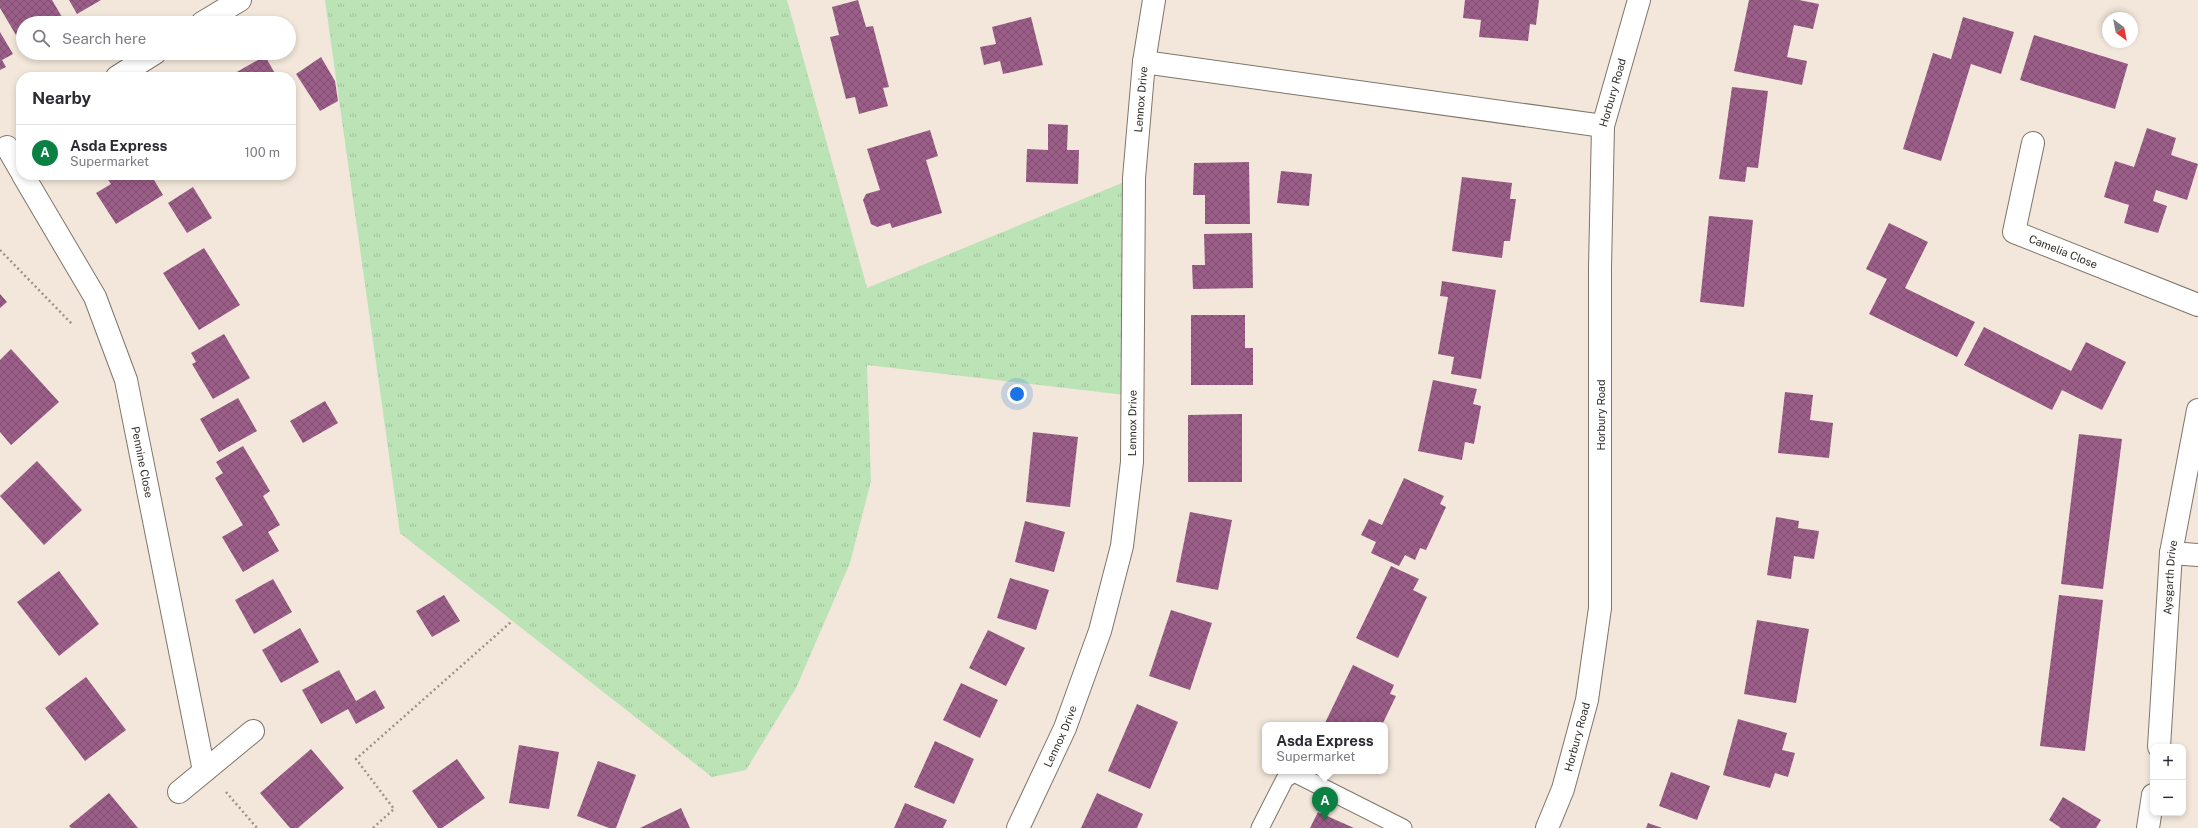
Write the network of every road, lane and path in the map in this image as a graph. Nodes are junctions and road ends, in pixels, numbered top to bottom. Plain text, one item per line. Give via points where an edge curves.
1 (240, 0) edge
2 (1154, 0) edge
3 (1639, 0) edge
4 (214, 16) edge
5 (144, 60) edge
6 (1144, 62) junction
7 (125, 72) edge
8 (1602, 126) junction
9 (2033, 142) dead end
10 (9, 145) edge
11 (16, 160) edge
12 (26, 180) edge
13 (0, 250) edge
14 (2198, 305) edge
15 (77, 329) dead end
16 (2198, 410) edge
17 (2171, 553) junction
18 (2198, 555) edge
19 (510, 622) dead end
20 (253, 731) dead end
21 (2159, 744) edge
22 (204, 771) junction
23 (1292, 774) edge
24 (1296, 774) edge
25 (178, 792) dead end
26 (2150, 815) edge
27 (257, 828) edge
28 (373, 828) edge
29 (1018, 828) edge
30 (1260, 828) edge
31 (1403, 828) edge
32 (1547, 828) edge
33 (2148, 828) edge

1 - 4 main road
2 - 6 main road, Lennox Drive
3 - 8 main road, Horbury Road
5 - 7 main road
6 - 8 main road
6 - 29 main road, Lennox Drive via 1134,178 1132,462 1122,546 1100,631 1064,728
8 - 32 main road, Horbury Road via 1600,608 1587,700 1563,789
9 - 14 main road, Camelia Close via 2014,232
10 - 11 main road
12 - 22 main road, Pennine Close via 95,297 126,380
13 - 15 path
16 - 17 main road, Aysgarth Drive
17 - 18 main road
17 - 21 main road, Aysgarth Drive
19 - 28 path via 356,759 394,809
20 - 22 main road
22 - 25 main road
22 - 27 path via 217,780
23 - 30 lane via 1285,779
24 - 31 lane
26 - 33 main road

